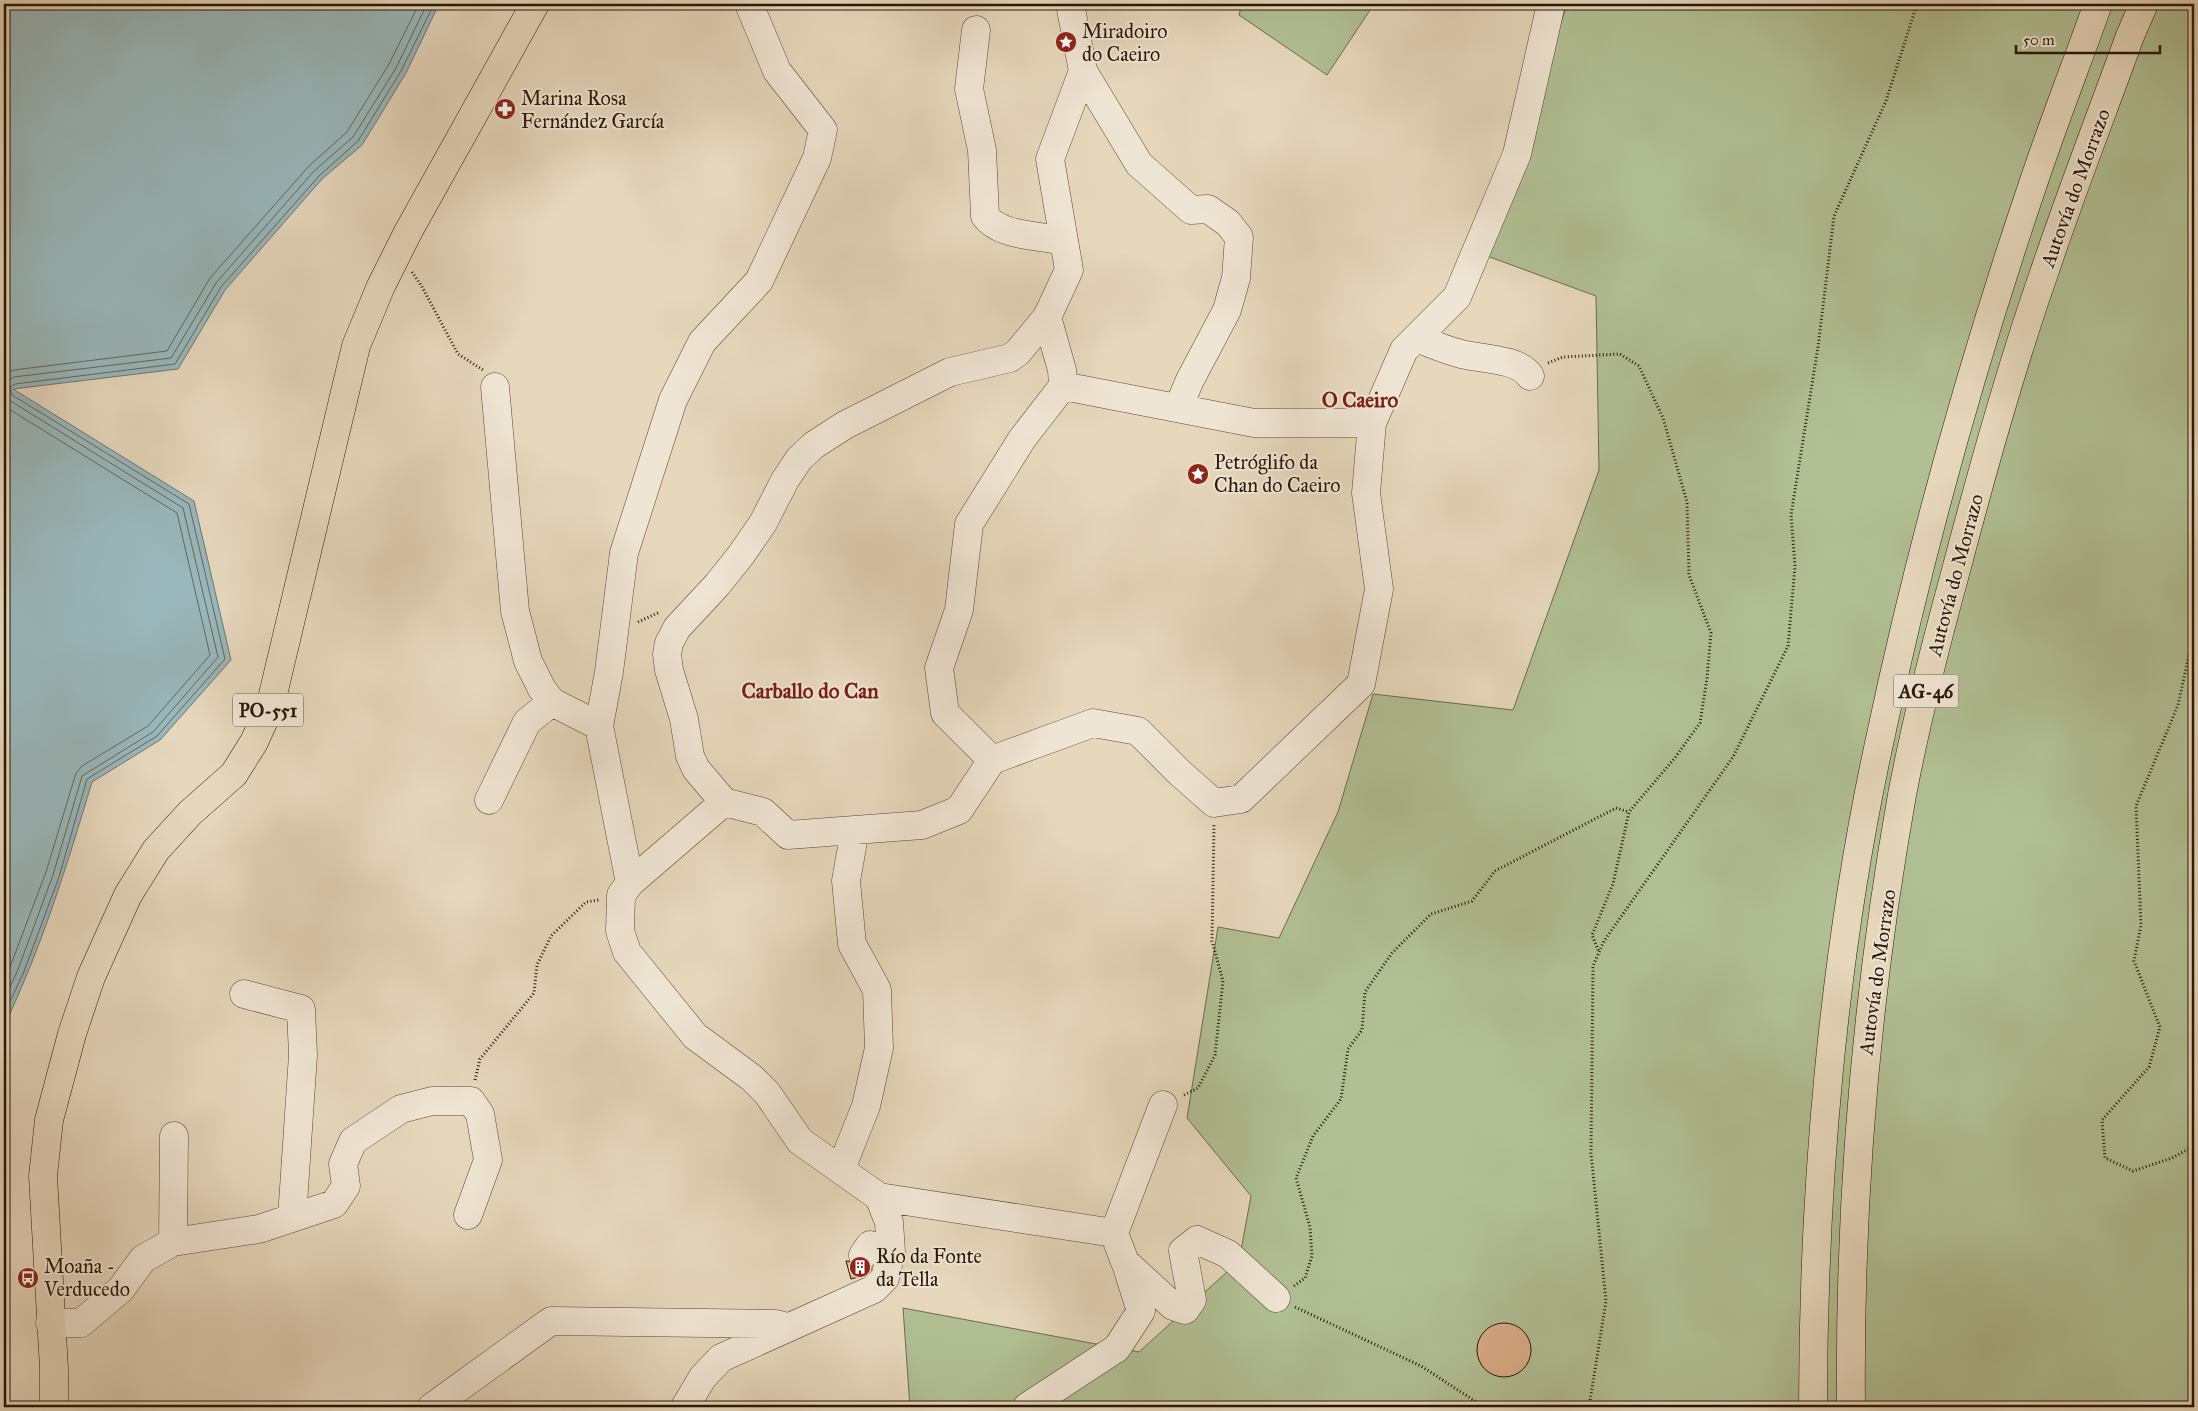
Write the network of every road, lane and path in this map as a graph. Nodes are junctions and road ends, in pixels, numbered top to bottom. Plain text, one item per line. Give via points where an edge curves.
1 (535, 4) edge
2 (749, 4) edge
3 (1070, 4) edge
4 (1551, 4) edge
5 (1917, 4) edge
6 (2098, 4) edge
7 (2144, 4) edge
8 (976, 30) dead end
9 (1083, 71) junction
10 (1063, 241) junction
11 (398, 252) junction
12 (1047, 317) junction
13 (1417, 338) junction
14 (1528, 374) joint
15 (1063, 386) junction
16 (495, 387) joint
17 (1178, 408) junction
18 (1372, 423) junction
19 (2194, 432) edge
20 (2194, 472) edge
21 (2194, 632) edge
22 (552, 702) junction
23 (599, 726) junction
24 (992, 760) junction
25 (489, 800) dead end
26 (724, 802) junction
27 (1214, 803) junction
28 (1629, 812) junction
29 (854, 830) junction
30 (626, 889) junction
31 (1600, 952) junction
32 (244, 994) dead end
33 (471, 1101) junction
34 (1163, 1105) joint
35 (174, 1136) dead end
36 (2194, 1146) edge
37 (841, 1169) junction
38 (879, 1197) junction
39 (468, 1215) dead end
40 (292, 1218) junction
41 (1114, 1233) junction
42 (173, 1242) junction
43 (891, 1252) junction
44 (863, 1254) dead end
45 (1125, 1262) junction
46 (1281, 1291) junction
47 (50, 1323) junction
48 (788, 1328) junction
49 (54, 1407) edge
50 (432, 1407) edge
51 (686, 1407) edge
52 (1027, 1407) edge
53 (1484, 1407) edge
54 (1588, 1407) edge
55 (1813, 1407) edge
56 (1852, 1407) edge

1 - 11 main road, PO-551
2 - 23 street via 777,71 824,130 817,158 759,281 702,342 673,400 624,553
3 - 9 street
4 - 13 street via 1517,154 1457,297
5 - 31 path via 1886,100 1834,216 1818,347 1791,515 1796,566 1788,646 1733,757 1604,941
6 - 55 main road, Autovía do Morrazo / AG-46 via 2034,181 1984,339 1938,498 1880,740 1854,882 1822,1153 1813,1332
7 - 56 main road, Autovía do Morrazo / AG-46 via 2042,278 1977,490 1939,632 1903,792 1875,972 1860,1103 1850,1327
8 - 10 street via 969,89 982,150 985,216 991,224 1008,231
9 - 10 street via 1050,159
9 - 17 street via 1139,164 1191,210 1208,209 1228,223 1239,237 1236,278 1227,310
10 - 12 street via 1068,270
11 - 16 path via 421,285 458,354 484,370
11 - 47 main road, PO-551 via 380,286 356,346 270,707 234,774 190,813 156,850 133,888 91,977 72,1034 49,1120 43,1176
12 - 15 street via 1062,370
12 - 26 street via 1010,358 950,372 845,425 814,445 799,459 785,480 741,555 677,628 667,654 690,756 696,769
13 - 14 street via 1461,354 1499,360
13 - 18 street via 1404,350
14 - 28 path via 1562,357 1572,356 1620,354 1639,366 1663,418 1687,502 1689,575 1711,633 1700,723
15 - 17 street
15 - 24 street via 1022,439 969,524 958,610 939,668 945,713
16 - 22 street via 515,611 528,661
17 - 18 street via 1254,423
18 - 27 street via 1366,492 1379,588 1361,684 1241,799
19 - 20 path via 2188,455
21 - 36 path via 2178,705 2136,806 2141,925 2134,961 2160,1027 2149,1067 2102,1120 2105,1158 2132,1171 2172,1158
22 - 23 street
22 - 25 street via 527,722
23 - 30 street
24 - 27 street via 1093,722 1138,731
24 - 29 street via 960,810 922,825
26 - 29 street via 763,812 788,835
26 - 30 street
27 - 34 path via 1212,941 1223,981 1215,1054 1198,1088
28 - 31 path via 1614,884 1592,935
28 - 46 path via 1616,808 1495,871 1472,901 1431,914 1392,953 1365,992 1362,1030 1348,1049 1341,1099 1313,1136 1296,1178 1310,1227 1312,1256 1305,1278
29 - 37 street via 846,881 852,944 877,990 879,1048 866,1106
30 - 33 path via 586,902 551,936 537,965 534,993 480,1059
30 - 37 street via 620,931 627,952 695,1036 752,1078 767,1093 800,1141
31 - 54 path via 1593,966 1591,1153 1606,1300
32 - 40 street via 301,1009 303,1055
33 - 39 street via 480,1114 488,1160
33 - 40 street via 432,1101 400,1109 353,1141 343,1164 346,1186 334,1204
34 - 41 street
35 - 42 street
37 - 38 street
38 - 41 street
38 - 43 street via 889,1222
40 - 42 street via 259,1229
41 - 45 street
42 - 47 street via 143,1260 121,1289 81,1323
43 - 44 street via 870,1245
43 - 48 street via 886,1278 874,1289
45 - 46 street via 1173,1306 1185,1310 1192,1300 1183,1251 1197,1240 1228,1254
45 - 52 street via 1141,1311 1117,1348
46 - 53 path via 1421,1366
47 - 49 main road, PO-551
48 - 50 street via 776,1324 551,1321
48 - 51 street via 721,1358 703,1377

